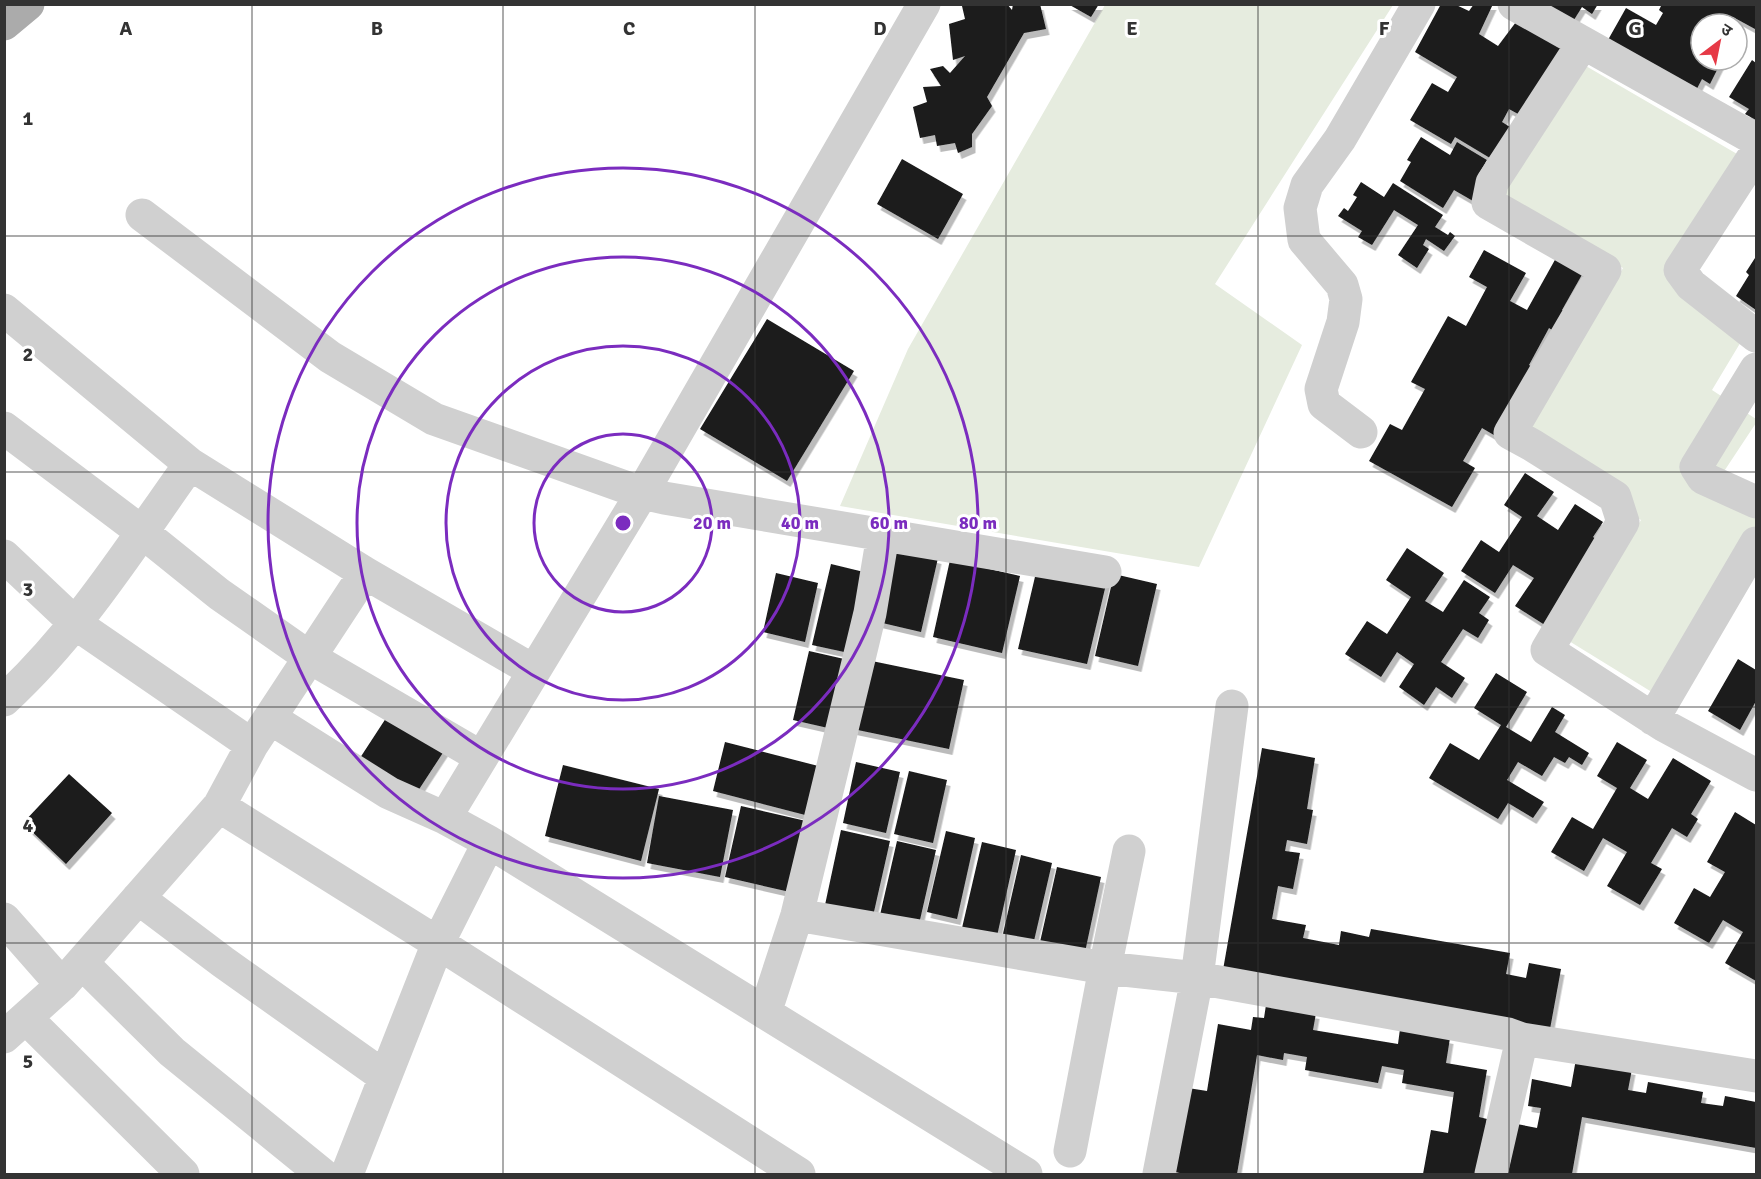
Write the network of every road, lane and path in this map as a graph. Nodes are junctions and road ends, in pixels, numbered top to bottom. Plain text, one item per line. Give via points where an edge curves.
1 (28, 4) edge
2 (924, 4) edge
3 (1419, 4) edge
4 (1514, 4) edge
5 (4, 24) edge
6 (1583, 43) junction
7 (1756, 147) edge
8 (1756, 153) edge
9 (142, 215) dead end
10 (4, 310) edge
11 (1756, 336) edge
12 (1756, 369) edge
13 (4, 428) edge
14 (1361, 432) dead end
15 (190, 464) junction
16 (642, 493) junction
17 (1756, 502) edge
18 (142, 532) junction
19 (884, 535) junction
20 (1756, 543) edge
21 (4, 556) edge
22 (1105, 572) dead end
23 (364, 573) junction
24 (76, 624) junction
25 (309, 657) junction
26 (534, 671) junction
27 (9, 687) edge
28 (1232, 706) dead end
29 (270, 718) junction
30 (1653, 719) junction
31 (252, 745) junction
32 (481, 758) junction
33 (1756, 775) edge
34 (219, 806) junction
35 (445, 818) junction
36 (489, 842) junction
37 (1129, 851) dead end
38 (138, 898) junction
39 (797, 915) junction
40 (4, 919) edge
41 (438, 943) junction
42 (1105, 968) junction
43 (72, 974) junction
44 (1197, 978) junction
45 (765, 1013) junction
46 (15, 1027) edge
47 (1522, 1039) junction
48 (1756, 1076) edge
49 (386, 1077) junction
50 (1070, 1151) dead end
51 (183, 1174) edge
52 (322, 1174) edge
53 (347, 1174) edge
54 (799, 1174) edge
55 (1026, 1174) edge
56 (1159, 1174) edge
57 (1491, 1174) edge

1 - 5 main road
2 - 16 street
3 - 14 street via 1340,139 1307,185 1300,208 1304,240 1342,285 1346,299 1343,322 1321,389 1324,404
4 - 6 street
6 - 7 street via 1753,138
6 - 30 street via 1492,183 1488,203 1605,270 1510,433 1615,497 1623,522 1547,650
8 - 11 street via 1680,270 1690,285
9 - 16 street via 330,357 434,419
10 - 15 street
12 - 17 street via 1696,467 1703,478
13 - 18 street
15 - 18 street
15 - 23 street
16 - 19 street
16 - 26 street
18 - 24 street
18 - 25 street via 219,594
19 - 22 street
19 - 39 street via 870,613
20 - 30 street
21 - 24 street
23 - 25 street
23 - 26 street
24 - 27 street
24 - 31 street
25 - 29 street
25 - 32 street
26 - 32 street
28 - 44 street
29 - 31 street
29 - 35 street via 389,793
30 - 33 street
31 - 34 street
32 - 35 street
34 - 38 street
34 - 41 street
35 - 36 street
36 - 41 street
36 - 45 street
37 - 42 street
38 - 43 street
38 - 49 street
39 - 42 street
39 - 45 street
40 - 43 street
41 - 49 street
41 - 54 street
42 - 44 street
42 - 50 street
43 - 46 street
43 - 52 street
44 - 47 street
44 - 56 street
45 - 55 street
46 - 51 street
47 - 48 street
47 - 57 street
49 - 53 street

